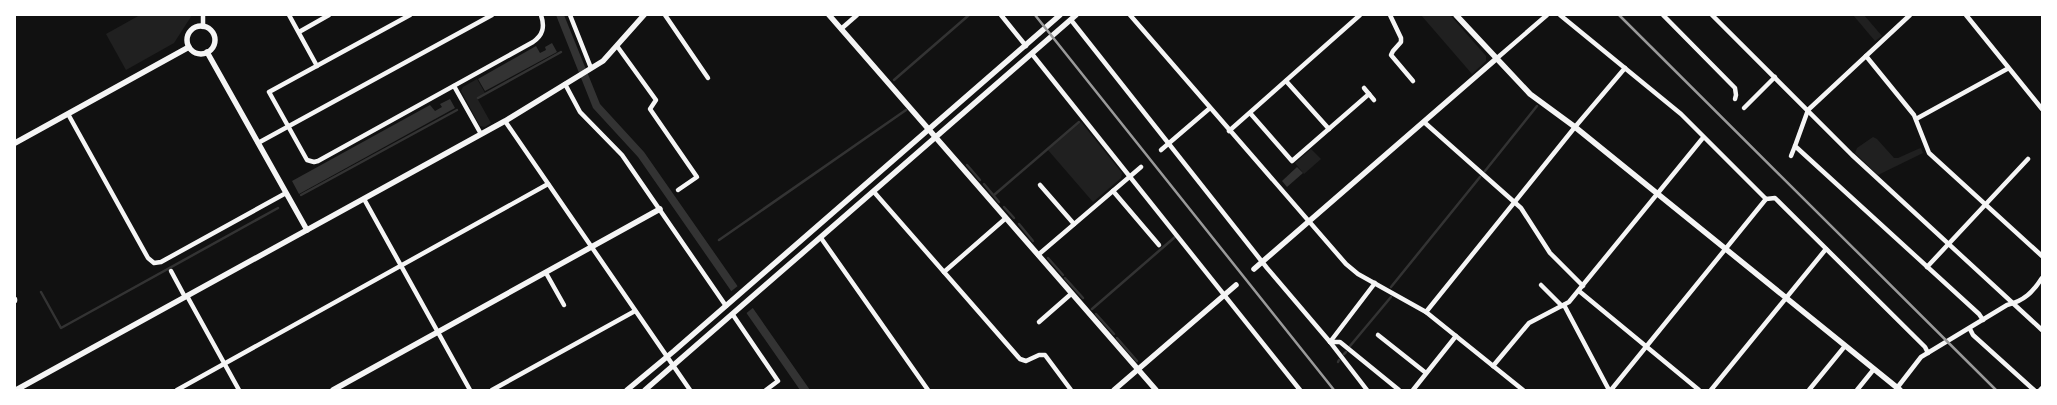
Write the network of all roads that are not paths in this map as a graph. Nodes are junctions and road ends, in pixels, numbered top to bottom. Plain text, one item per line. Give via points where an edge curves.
1 (203, 15) edge
2 (289, 15) edge
3 (329, 15) edge
4 (410, 15) edge
5 (492, 15) edge
6 (541, 15) edge
7 (570, 15) edge
8 (644, 15) edge
9 (664, 15) edge
10 (829, 15) edge
11 (857, 15) edge
12 (1001, 15) edge
13 (1060, 15) edge
14 (1130, 15) edge
15 (1360, 15) edge
16 (1390, 15) edge
17 (1456, 15) edge
18 (1547, 15) edge
19 (1560, 15) edge
20 (1663, 15) edge
21 (1712, 15) edge
22 (1910, 15) edge
23 (1966, 15) edge
24 (1074, 17) edge
25 (202, 27) junction
26 (841, 29) junction
27 (299, 32) junction
28 (617, 46) junction
29 (1026, 46) junction
30 (189, 47) junction
31 (207, 52) junction
32 (1032, 54) junction
33 (1866, 56) junction
34 (1496, 59) junction
35 (317, 66) junction
36 (1625, 68) junction
37 (590, 69) junction
38 (2007, 69) junction
39 (708, 78) dead end
40 (1774, 78) junction
41 (1286, 80) junction
42 (1413, 81) dead end
43 (565, 84) junction
44 (454, 86) junction
45 (1364, 88) dead end
46 (1369, 94) junction
47 (1735, 99) dead end
48 (1374, 100) dead end
49 (1210, 108) junction
50 (1744, 108) dead end
51 (2042, 109) edge
52 (1808, 110) junction
53 (1250, 113) junction
54 (68, 114) junction
55 (1916, 120) junction
56 (505, 121) junction
57 (1424, 122) junction
58 (1575, 126) junction
59 (288, 127) junction
60 (1328, 128) junction
61 (929, 130) junction
62 (1229, 131) junction
63 (480, 134) junction
64 (936, 138) junction
65 (1702, 139) dead end
66 (15, 143) edge
67 (258, 143) junction
68 (1169, 143) junction
69 (1795, 146) junction
70 (1161, 150) dead end
71 (1791, 156) dead end
72 (2028, 158) dead end
73 (1140, 167) dead end
74 (1130, 176) junction
75 (548, 184) junction
76 (1040, 185) dead end
77 (678, 190) dead end
78 (1113, 191) junction
79 (874, 192) junction
80 (286, 193) junction
81 (1658, 194) junction
82 (364, 199) junction
83 (1766, 199) junction
84 (1514, 202) junction
85 (1985, 204) junction
86 (660, 209) junction
87 (1006, 218) junction
88 (1309, 222) junction
89 (1074, 224) junction
90 (307, 230) junction
91 (821, 238) junction
92 (1948, 244) junction
93 (1160, 245) dead end
94 (592, 248) junction
95 (1726, 249) junction
96 (1826, 249) junction
97 (1038, 255) junction
98 (2042, 256) edge
99 (1263, 262) junction
100 (401, 266) junction
101 (1927, 267) junction
102 (1254, 270) dead end
103 (171, 271) dead end
104 (944, 272) junction
105 (546, 273) junction
106 (2042, 278) edge
107 (1376, 283) junction
108 (1236, 285) dead end
109 (1541, 285) dead end
110 (1581, 288) junction
111 (1071, 294) junction
112 (1226, 294) junction
113 (186, 297) junction
114 (1786, 297) junction
115 (2014, 304) junction
116 (564, 305) dead end
117 (1563, 305) junction
118 (726, 306) junction
119 (635, 311) junction
120 (1426, 312) junction
121 (732, 315) junction
122 (1983, 320) junction
123 (1039, 322) dead end
124 (1970, 329) junction
125 (2042, 330) edge
126 (438, 332) junction
127 (1378, 334) dead end
128 (1456, 336) junction
129 (1330, 342) junction
130 (1646, 346) junction
131 (1845, 346) junction
132 (1928, 353) junction
133 (667, 357) junction
134 (224, 363) junction
135 (673, 366) junction
136 (1492, 366) junction
137 (1137, 370) junction
138 (1874, 370) junction
139 (1426, 374) junction
140 (336, 389) edge
141 (1898, 389) edge
142 (16, 390) edge
143 (177, 390) edge
144 (239, 390) edge
145 (470, 390) edge
146 (492, 390) edge
147 (626, 390) edge
148 (645, 390) edge
149 (690, 390) edge
150 (766, 390) edge
151 (928, 390) edge
152 (1071, 390) edge
153 (1114, 390) edge
154 (1156, 390) edge
155 (1300, 390) edge
156 (1367, 390) edge
157 (1399, 390) edge
158 (1413, 390) edge
159 (1522, 390) edge
160 (1610, 390) edge
161 (1699, 390) edge
162 (1711, 390) edge
163 (1809, 390) edge
164 (1857, 390) edge
165 (2034, 390) edge

1 - 25 street
2 - 27 street
3 - 27 street
4 - 35 street
5 - 59 street
6 - 44 street via 544,26 539,38
7 - 37 street
8 - 28 street
9 - 39 street
10 - 26 street
11 - 26 street
12 - 29 street
13 - 29 street
14 - 49 street
15 - 41 street
16 - 42 street via 1402,38 1391,55
17 - 34 street
18 - 34 street
19 - 36 street
20 - 47 street via 1735,88
21 - 40 street
22 - 33 street
23 - 38 street
24 - 32 street
24 - 68 street
25 - 30 street via 189,32
25 - 31 street via 210,30 214,37 214,45
26 - 61 street
27 - 35 street
28 - 37 street
28 - 77 street via 656,100 650,109 697,177
29 - 61 street
30 - 31 street via 198,54
30 - 54 street
31 - 67 street
32 - 64 street
32 - 74 street
33 - 52 street
33 - 55 street
34 - 57 street
34 - 58 street via 1530,94
35 - 59 street via 269,92
36 - 58 street
36 - 83 street via 1681,114
37 - 43 street
38 - 51 street
38 - 55 street
40 - 50 street
40 - 52 street
41 - 53 street
41 - 60 street
43 - 56 street
43 - 86 street via 580,112 622,154
44 - 59 street via 314,162 305,157
44 - 63 street
45 - 46 street
46 - 48 street
46 - 60 street
49 - 62 street
49 - 68 street
52 - 69 street
52 - 92 street
53 - 60 street via 1292,161
53 - 62 street
54 - 66 street
54 - 80 street via 148,258 154,263
55 - 85 street via 1929,153
56 - 63 street
56 - 75 street
57 - 84 street
57 - 88 street
58 - 81 street
58 - 84 street
59 - 67 street
61 - 64 street
61 - 118 street
62 - 88 street
63 - 82 street
64 - 79 street
64 - 87 street
65 - 81 street
67 - 80 street
68 - 70 street
68 - 99 street
69 - 71 street
69 - 101 street
72 - 85 street
73 - 74 street
74 - 78 street
74 - 112 street
75 - 94 street
75 - 100 street
76 - 89 street
78 - 89 street
78 - 93 street
79 - 91 street
79 - 104 street
80 - 90 street
81 - 95 street
81 - 110 street
82 - 90 street
82 - 100 street
83 - 95 street
83 - 96 street via 1775,198
84 - 110 street via 1526,214 1550,253
84 - 120 street
85 - 92 street
85 - 98 street
86 - 94 street
86 - 118 street
87 - 97 street
87 - 104 street
88 - 99 street
88 - 107 street via 1346,264
89 - 97 street
90 - 113 street
91 - 121 street
91 - 151 street
92 - 101 street
92 - 115 street
94 - 105 street
94 - 119 street
95 - 114 street
95 - 130 street
96 - 114 street
96 - 132 street
97 - 111 street
99 - 102 street
99 - 129 street
100 - 126 street
100 - 134 street
101 - 122 street
103 - 113 street
104 - 152 street via 1020,359 1026,361 1045,355
105 - 116 street
105 - 126 street
106 - 115 street via 2033,291
107 - 120 street
107 - 129 street
108 - 112 street
109 - 117 street
110 - 117 street
110 - 130 street
111 - 123 street
111 - 137 street
112 - 137 street
112 - 155 street
113 - 134 street
113 - 142 street
114 - 131 street
114 - 162 street
115 - 122 street
115 - 125 street
117 - 136 street via 1529,323
117 - 160 street
118 - 133 street
119 - 133 street
119 - 146 street
120 - 128 street
121 - 135 street
121 - 150 street via 778,382
122 - 124 street
124 - 132 street
124 - 165 street
126 - 140 street
126 - 145 street
127 - 139 street
128 - 136 street
128 - 139 street
129 - 156 street
129 - 157 street via 1340,342
130 - 160 street
130 - 161 street
131 - 138 street
131 - 163 street
132 - 141 street via 1922,356
133 - 135 street
133 - 147 street
134 - 143 street
134 - 144 street
135 - 148 street
135 - 149 street
136 - 159 street
137 - 153 street
137 - 154 street
138 - 141 street
138 - 164 street
139 - 158 street

